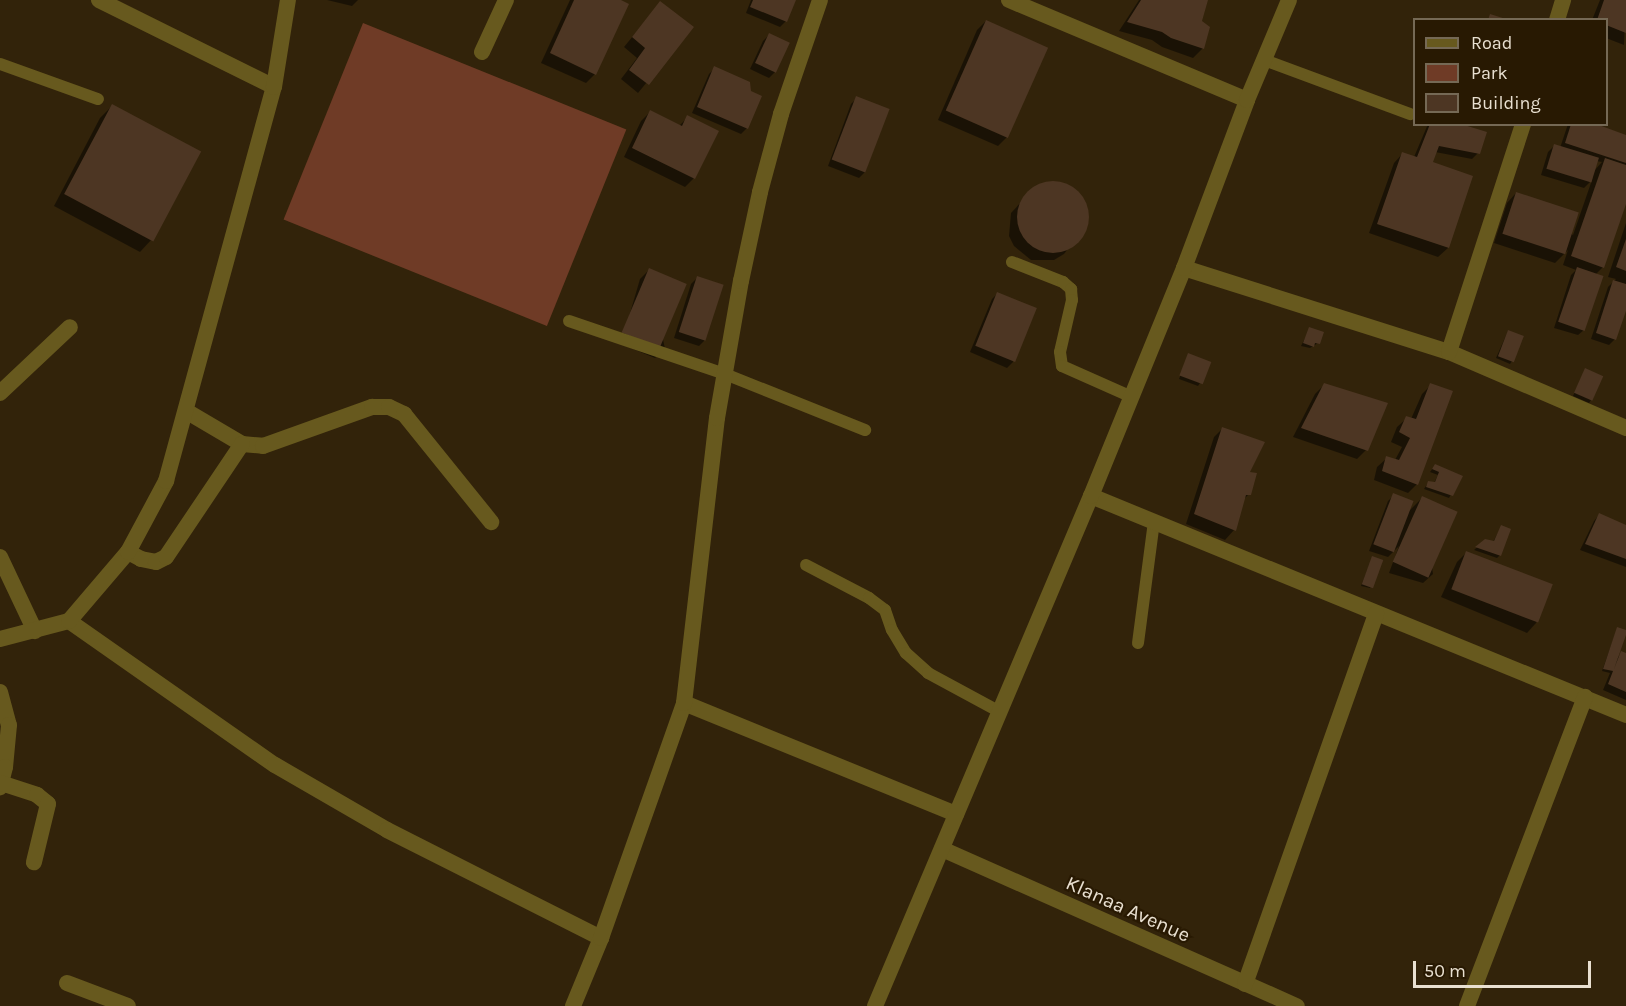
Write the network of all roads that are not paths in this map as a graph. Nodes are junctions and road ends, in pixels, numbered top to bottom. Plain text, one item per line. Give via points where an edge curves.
1 (99, 0) edge
2 (288, 0) edge
3 (506, 0) edge
4 (820, 0) edge
5 (1009, 0) edge
6 (1289, 0) edge
7 (1563, 0) edge
8 (1558, 18) edge
9 (482, 52) dead end
10 (1264, 60) junction
11 (0, 64) edge
12 (274, 87) junction
13 (98, 99) dead end
14 (1247, 100) junction
15 (1410, 114) dead end
16 (1522, 126) edge
17 (1012, 262) dead end
18 (1184, 268) junction
19 (569, 321) dead end
20 (70, 327) dead end
21 (1449, 352) junction
22 (725, 374) junction
23 (0, 393) edge
24 (1132, 397) junction
25 (186, 411) junction
26 (1626, 428) edge
27 (865, 430) dead end
28 (242, 444) junction
29 (1091, 496) junction
30 (491, 522) dead end
31 (1154, 522) junction
32 (128, 552) junction
33 (0, 556) edge
34 (807, 565) dead end
35 (1376, 614) junction
36 (69, 621) junction
37 (35, 631) junction
38 (0, 639) edge
39 (1138, 643) dead end
40 (0, 692) edge
41 (1585, 696) junction
42 (684, 703) junction
43 (1000, 712) junction
44 (1626, 715) edge
45 (1, 785) edge
46 (956, 814) junction
47 (942, 849) junction
48 (34, 862) dead end
49 (601, 938) junction
50 (67, 983) dead end
51 (1245, 984) junction
52 (128, 1006) edge
53 (573, 1006) edge
54 (875, 1006) edge
55 (1297, 1006) edge
56 (1467, 1006) edge

1 - 12 street
2 - 12 street
3 - 9 street
4 - 22 street via 781,114 760,192
5 - 14 street
6 - 10 street
7 - 8 street
10 - 14 street
10 - 15 lane
11 - 13 lane
12 - 25 street
14 - 18 street
16 - 21 street
17 - 24 lane via 1063,282 1071,289 1060,352 1062,366
18 - 21 street
18 - 24 street
19 - 22 lane
20 - 23 street
21 - 26 street
22 - 27 lane
22 - 42 street
24 - 29 street
25 - 28 street
25 - 32 street via 166,481
28 - 30 street via 263,446 372,407 389,407 404,414
28 - 32 street via 166,557 156,562
29 - 31 street
29 - 43 street
31 - 35 street
31 - 39 lane
32 - 36 street
33 - 37 street
34 - 43 lane via 885,610 906,653 928,673
35 - 41 street
35 - 51 street
36 - 37 street
36 - 49 street via 274,765 387,830
37 - 38 street
40 - 45 street via 9,725
41 - 44 street
41 - 56 street
42 - 46 street
42 - 49 street
43 - 46 street
45 - 48 street via 37,795 48,804
46 - 47 street
47 - 51 street, Klanaa Avenue
47 - 54 street
49 - 53 street
50 - 52 street
51 - 55 street, Klanaa Avenue

